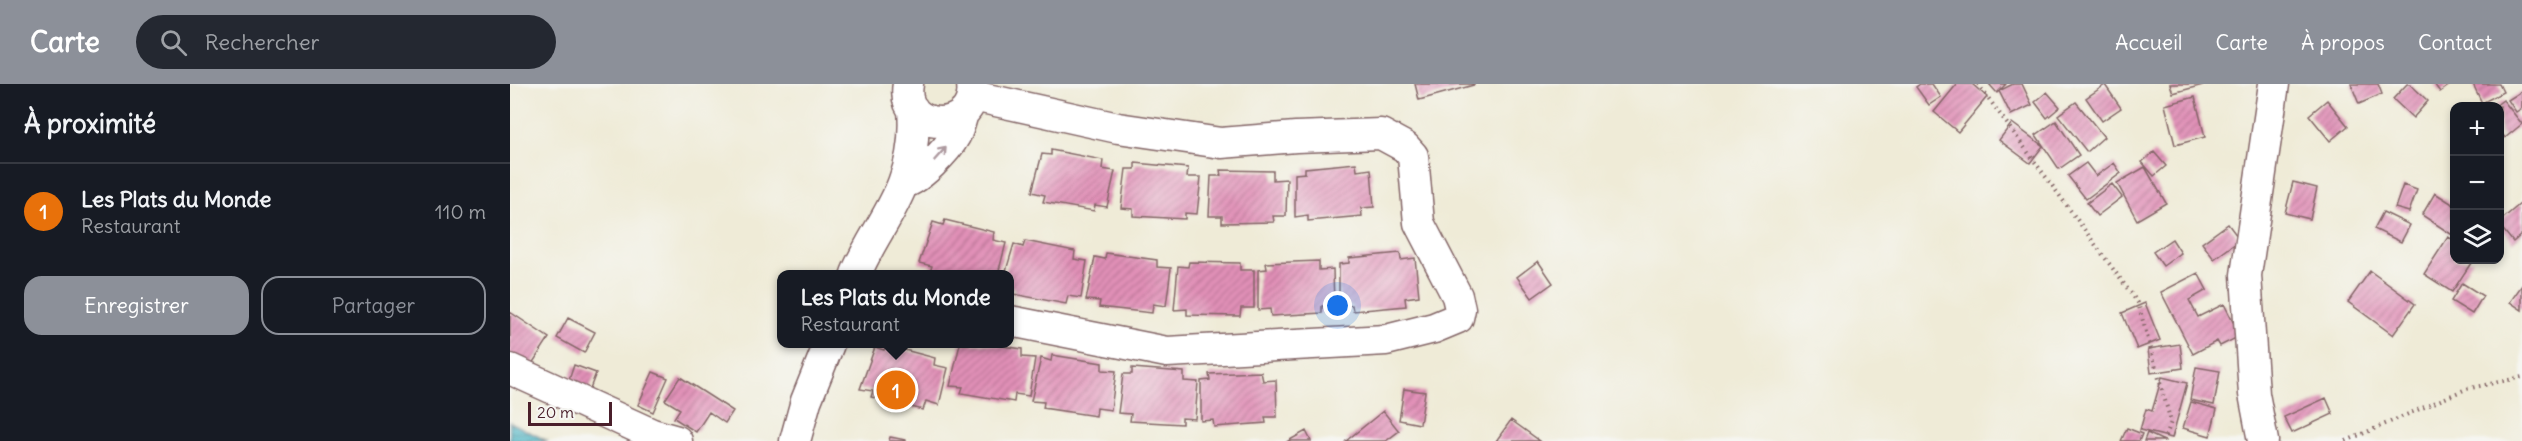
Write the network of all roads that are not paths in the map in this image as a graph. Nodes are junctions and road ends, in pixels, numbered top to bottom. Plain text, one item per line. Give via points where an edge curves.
1 (2274, 84) edge
2 (906, 94) edge
3 (969, 98) edge
4 (903, 183) junction
5 (858, 270) edge
6 (1014, 322) edge
7 (827, 348) edge
8 (510, 369) edge
9 (677, 441) edge
10 (795, 441) edge
11 (2263, 441) edge

1 - 11 street via 2246,275 2254,394
2 - 3 street via 922,118 934,122 953,120
2 - 4 street via 913,140
4 -> 3 street via 913,180 956,135
3 - 6 street via 1118,128 1221,142 1381,134 1406,147 1413,156 1419,223 1460,309 1458,318 1386,340 1167,352
4 - 5 street
7 - 10 street
8 - 9 street via 652,434

